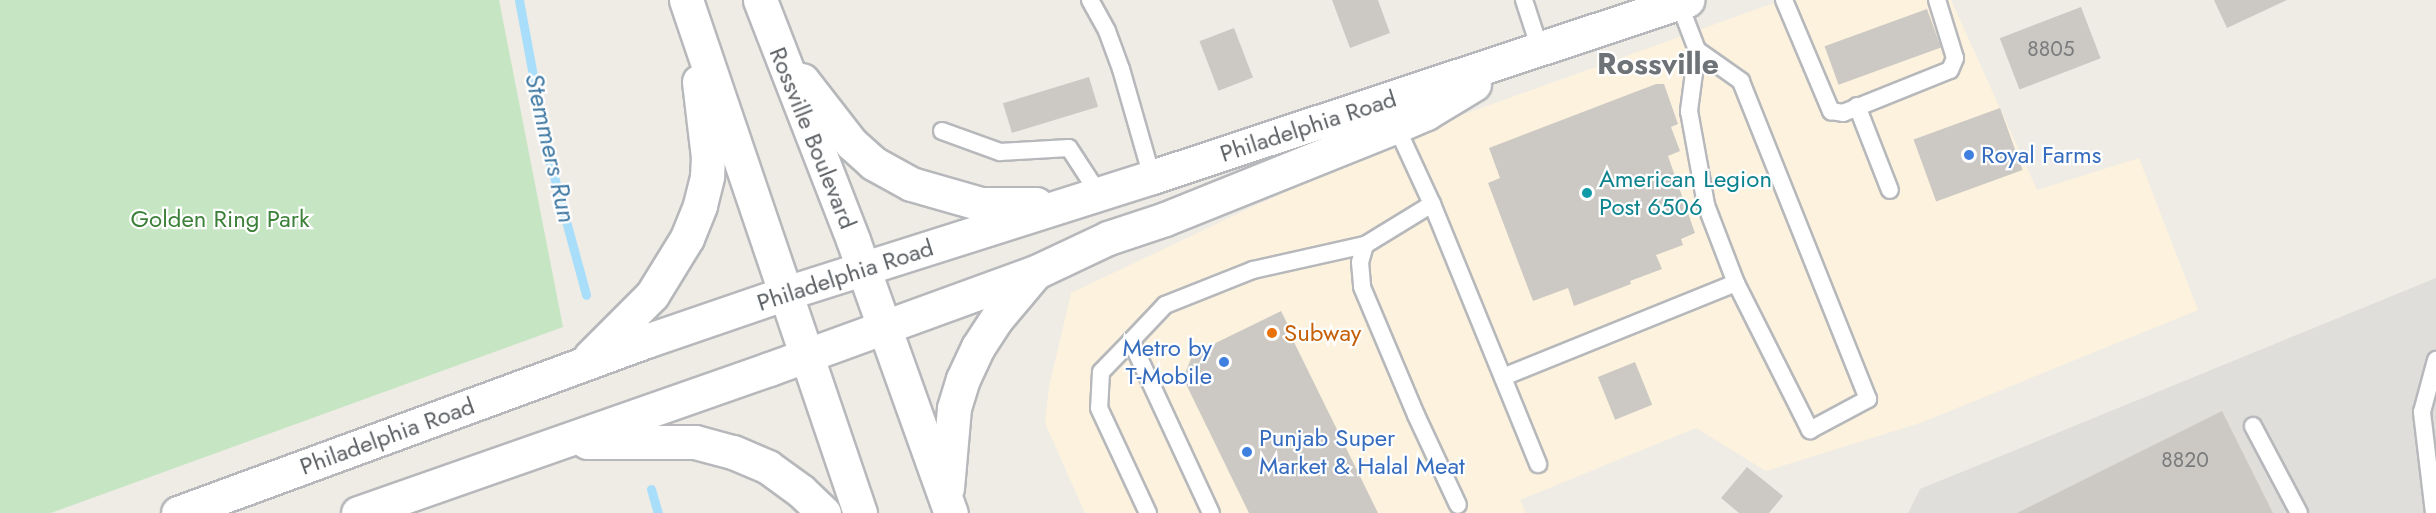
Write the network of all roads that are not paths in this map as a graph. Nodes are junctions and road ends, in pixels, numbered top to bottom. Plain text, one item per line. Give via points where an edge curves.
1 (760, 0) edge
2 (1090, 0) edge
3 (1524, 0) edge
4 (1784, 0) edge
5 (1937, 0) edge
6 (1683, 2) edge
7 (689, 9) edge
8 (776, 45) junction
9 (1697, 50) junction
10 (1529, 52) junction
11 (1857, 106) junction
12 (1396, 126) junction
13 (942, 131) dead end
14 (1152, 177) junction
15 (1890, 190) dead end
16 (1087, 198) junction
17 (1432, 204) junction
18 (1365, 245) junction
19 (863, 268) junction
20 (1036, 272) junction
21 (1736, 283) junction
22 (786, 293) junction
23 (884, 327) junction
24 (1131, 341) junction
25 (807, 355) junction
26 (2436, 360) edge
27 (582, 364) junction
28 (1503, 376) junction
29 (2253, 426) dead end
30 (552, 443) junction
31 (1538, 464) dead end
32 (1458, 505) dead end
33 (949, 507) edge
34 (178, 513) edge
35 (358, 513) edge
36 (824, 513) edge
37 (860, 513) edge
38 (1148, 513) edge
39 (1211, 513) edge
40 (2299, 513) edge
41 (2434, 513) edge

1 - 8 main road, Rossville Boulevard
2 - 14 lane via 1121,69
3 - 10 lane
4 - 11 lane via 1831,111 1843,113
5 - 11 lane via 1955,58 1950,70
6 - 9 lane
6 - 10 main road, Philadelphia Road
7 - 22 main road
7 - 27 main road via 708,157 700,205 687,238 652,295
8 - 16 main road via 851,143 873,163 912,184 981,204
8 - 19 main road, Rossville Boulevard
9 - 21 lane via 1689,111 1706,206
9 - 21 lane via 1741,81 1868,399 1810,429
10 - 12 main road, Philadelphia Road
10 - 14 main road, Philadelphia Road
11 - 15 lane
12 - 17 lane
12 - 20 main road, Philadelphia Road via 1108,238
13 - 16 lane via 1000,152 1069,148
14 - 16 main road, Philadelphia Road
16 - 19 main road, Philadelphia Road
17 - 18 lane
17 - 28 lane
18 - 24 lane via 1253,270 1165,305
18 - 32 lane via 1360,262 1362,287
19 - 22 main road, Philadelphia Road
19 - 23 main road, Rossville Boulevard
20 - 23 main road, Philadelphia Road
20 - 33 main road via 997,318 963,379 952,419
21 - 28 lane
22 - 25 main road
22 - 27 main road, Philadelphia Road
23 - 25 main road, Philadelphia Road
23 - 33 main road, Rossville Boulevard
24 - 38 lane via 1101,372 1100,408
24 - 39 lane
25 - 30 main road, Philadelphia Road
25 - 37 main road
26 - 41 lane via 2422,412
27 - 34 main road, Philadelphia Road
28 - 31 lane
29 - 40 lane
30 - 35 main road, Philadelphia Road
30 - 36 main road via 704,444 768,467 801,490

